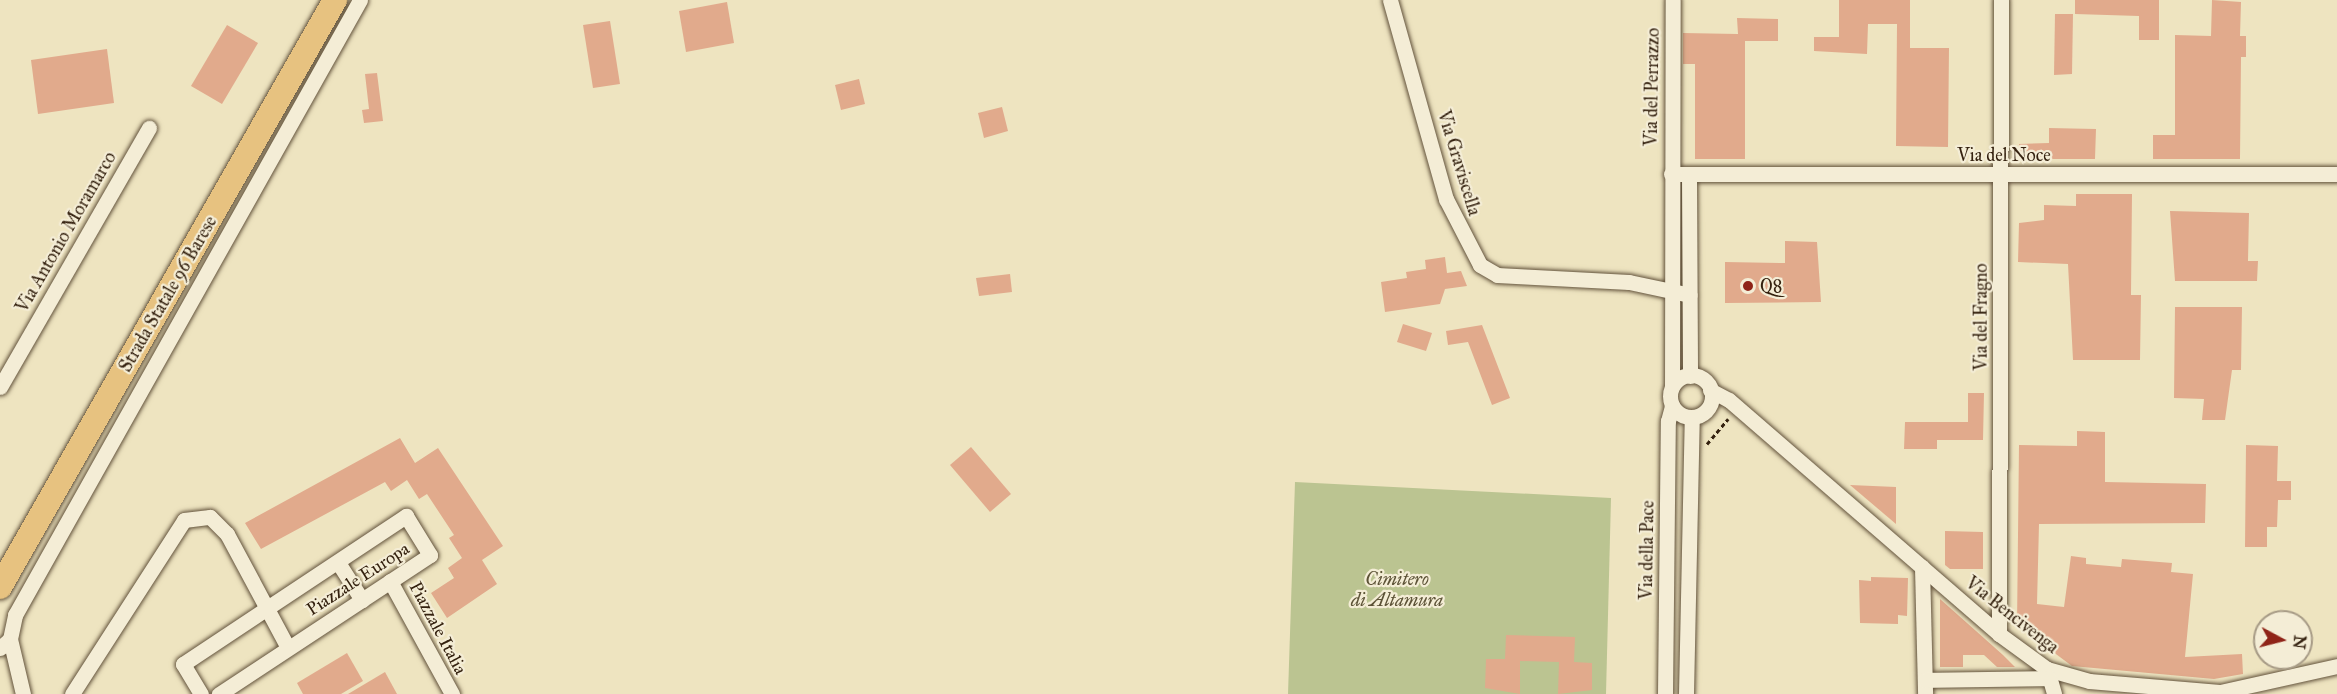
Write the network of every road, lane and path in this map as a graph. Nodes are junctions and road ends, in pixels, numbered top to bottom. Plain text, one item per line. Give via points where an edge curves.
1 (335, 0) edge
2 (360, 0) edge
3 (1390, 0) edge
4 (1673, 0) edge
5 (2001, 0) edge
6 (148, 128) dead end
7 (1671, 174) junction
8 (1689, 174) junction
9 (2000, 174) junction
10 (2337, 174) edge
11 (1669, 290) junction
12 (1690, 295) junction
13 (1690, 376) junction
14 (1672, 386) junction
15 (0, 387) edge
16 (1710, 397) junction
17 (1733, 404) junction
18 (1672, 406) junction
19 (1692, 417) junction
20 (1705, 447) dead end
21 (339, 564) junction
22 (1922, 567) junction
23 (390, 581) junction
24 (0, 587) edge
25 (362, 600) junction
26 (267, 612) junction
27 (1999, 634) junction
28 (5, 644) edge
29 (288, 648) junction
30 (2337, 666) edge
31 (2048, 673) junction
32 (1925, 687) edge
33 (23, 694) edge
34 (72, 694) edge
35 (201, 694) edge
36 (219, 694) edge
37 (452, 694) edge
38 (1665, 694) edge
39 (1686, 694) edge
40 (2054, 694) edge

1 - 24 main road, Strada Statale 96 Barese
2 - 28 street via 15,615
3 - 11 street, Via Graviscella via 1446,199 1480,265 1497,275 1629,282
4 - 7 street, Via del Perrazzo
5 - 9 street, Via del Fragno
6 - 15 street, Via Antonio Moramarco
7 - 8 street, Via del Noce
7 - 11 street
8 - 9 street, Via del Noce
8 - 12 street
9 - 10 street, Via del Noce
9 - 27 street, Via del Fragno
11 - 12 street, Via Graviscella
11 - 14 street
12 - 13 street
13 - 14 street
13 - 16 street via 1702,379
14 - 18 street
16 - 17 street
16 - 19 street
17 - 20 path
17 - 22 street, Via Bencivenga
18 - 19 street via 1682,416
18 - 38 street, Via della Pace via 1668,421
19 - 39 street
21 - 23 street, Piazzale Europa via 406,516 430,555
21 - 25 street
21 - 26 street, Piazzale Europa
22 - 27 street, Via Bencivenga
22 - 32 street
23 - 25 street, Piazzale Europa
23 - 37 street, Piazzale Italia
25 - 29 street, Piazzale Europa
26 - 29 street
26 - 34 street via 227,534 210,517 184,520
26 - 35 street, Piazzale Europa via 183,664
27 - 31 street, Via Bencivenga
28 - 33 street
29 - 36 street, Piazzale Europa
30 - 31 street, Via Bencivenga via 2220,692 2089,681
31 - 32 street
31 - 40 street

